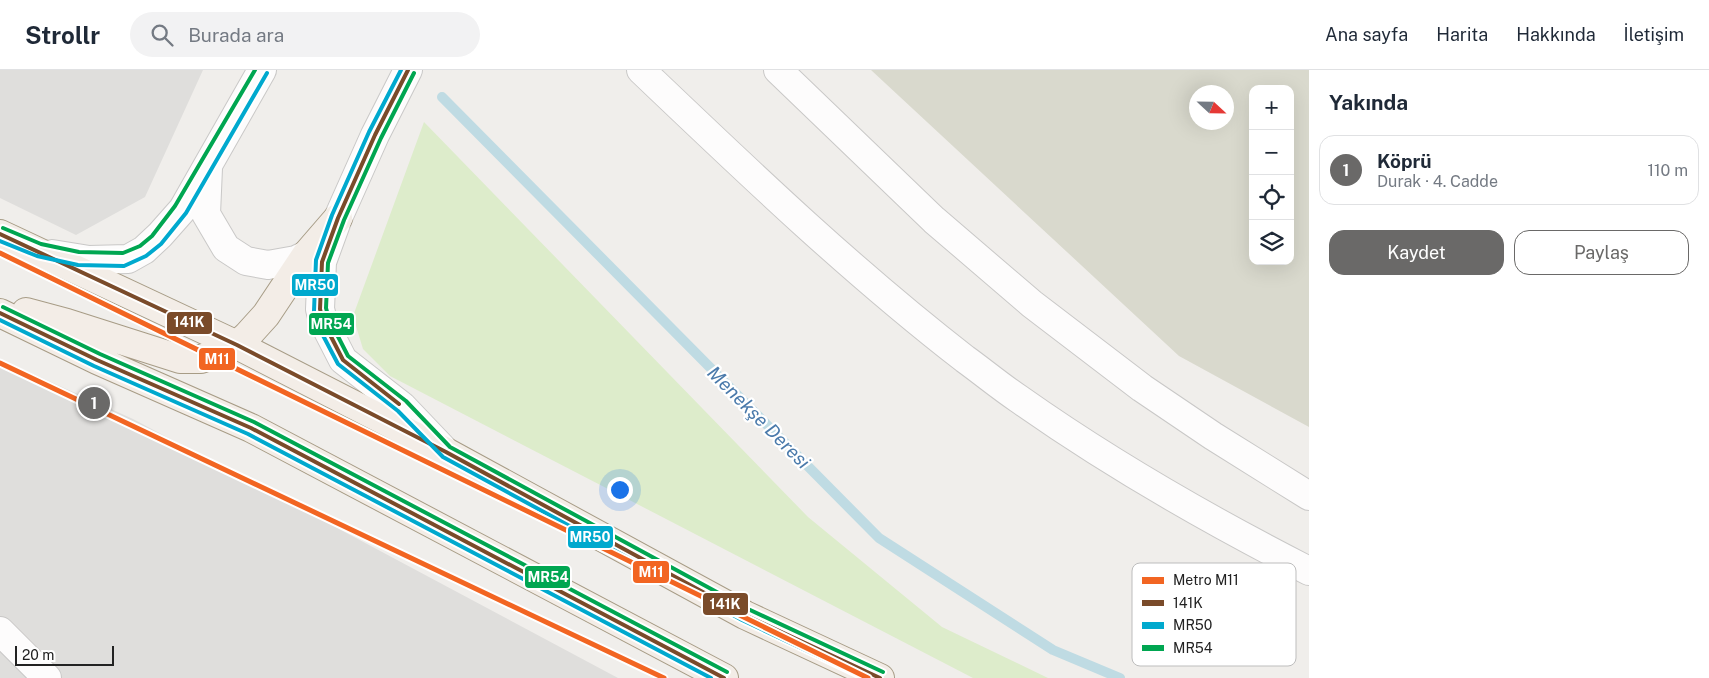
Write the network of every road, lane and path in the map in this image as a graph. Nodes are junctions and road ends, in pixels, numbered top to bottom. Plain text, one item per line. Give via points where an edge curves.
1 (262, 70) edge
2 (408, 70) edge
3 (641, 70) edge
4 (778, 70) edge
5 (208, 164) junction
6 (338, 218) junction
7 (0, 234) edge
8 (28, 247) junction
9 (306, 255) junction
10 (0, 305) edge
11 (0, 313) edge
12 (237, 345) junction
13 (446, 452) junction
14 (1309, 496) edge
15 (1293, 563) edge
16 (1296, 564) edge
17 (1309, 571) edge
18 (0, 631) edge
19 (47, 678) edge
20 (724, 678) edge
21 (880, 678) edge

1 - 5 street
2 - 6 street
3 - 15 street via 796,218 909,316 1018,399 1118,465
4 - 14 street via 934,220 1032,304 1142,388 1244,457
5 - 8 street via 183,209 144,250 128,259 60,257
5 - 9 street via 206,214 226,248 246,261 268,265
6 - 9 main road
6 - 13 street via 322,262 320,309 323,321 343,360 402,406
7 - 8 main road
8 - 12 main road
9 - 12 main road via 266,315
10 - 12 main road via 67,322 180,359 201,359
11 - 20 main road via 251,428
12 - 13 main road
13 - 21 main road via 745,615
16 - 17 street
18 - 19 street

